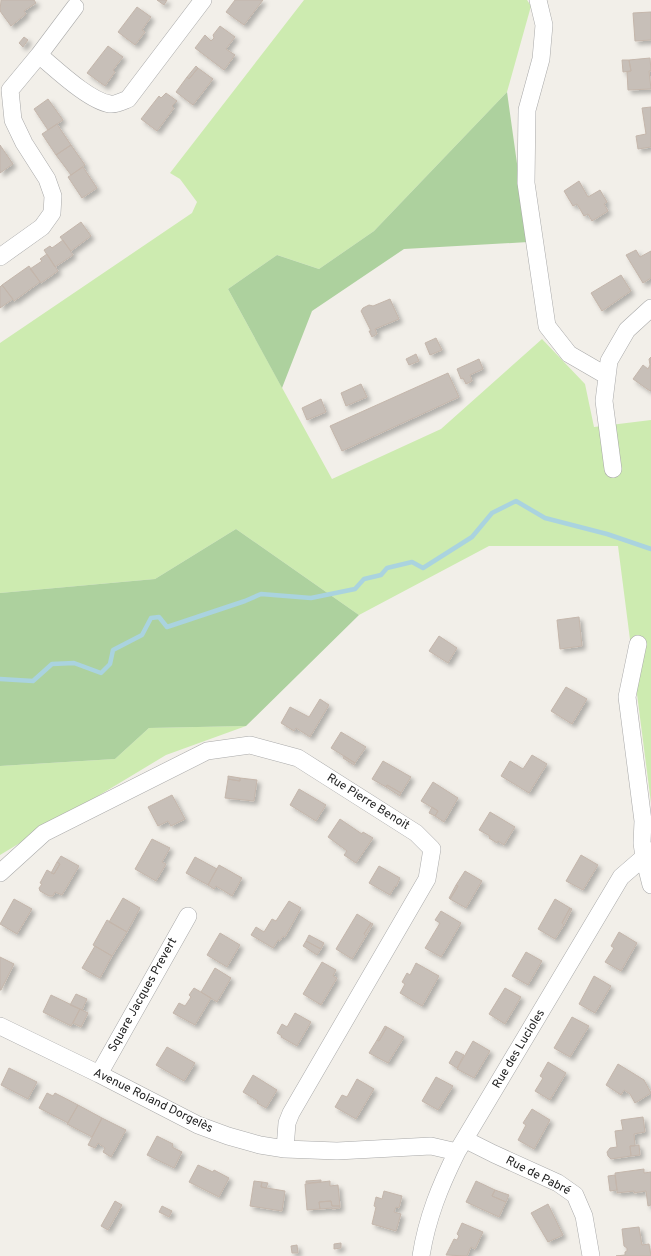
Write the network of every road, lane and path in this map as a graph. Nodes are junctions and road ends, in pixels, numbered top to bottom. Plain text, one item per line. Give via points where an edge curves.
1 (203, 0) edge
2 (538, 0) edge
3 (73, 2) edge
4 (39, 55) junction
5 (5, 89) edge
6 (0, 257) edge
7 (651, 308) edge
8 (607, 376) junction
9 (613, 469) dead end
10 (638, 644) dead end
11 (649, 857) edge
12 (0, 873) edge
13 (651, 884) edge
14 (188, 916) dead end
15 (0, 1026) edge
16 (99, 1074) junction
17 (462, 1146) junction
18 (285, 1149) junction
19 (421, 1256) edge
20 (591, 1256) edge

1 - 4 street via 128,99 112,105 97,100
2 - 8 street via 544,25 541,59 527,110 526,183 547,326 569,354
3 - 4 street
4 - 5 street
5 - 6 street via 13,120 47,179 53,196 52,213 42,227
7 - 8 street via 627,330 609,361
8 - 9 street via 604,401
10 - 11 street via 628,697 643,821 642,843
11 - 13 street
11 - 17 street, Rue des Lucioles via 621,877
12 - 18 street, Rue Pierre Benoit via 44,833 207,751 250,744 298,758 416,833 432,849 428,879 291,1113 287,1123
14 - 16 street, Square Jacques Prevert
15 - 16 street, Avenue Roland Dorgelès
16 - 18 street, Avenue Roland Dorgelès via 198,1125 228,1136
17 - 18 street, Avenue Roland Dorgelès via 337,1151
17 - 19 street, Rue des Lucioles via 445,1176 428,1222
17 - 20 street, Rue de Pabré via 494,1154 558,1183 575,1195 584,1216

